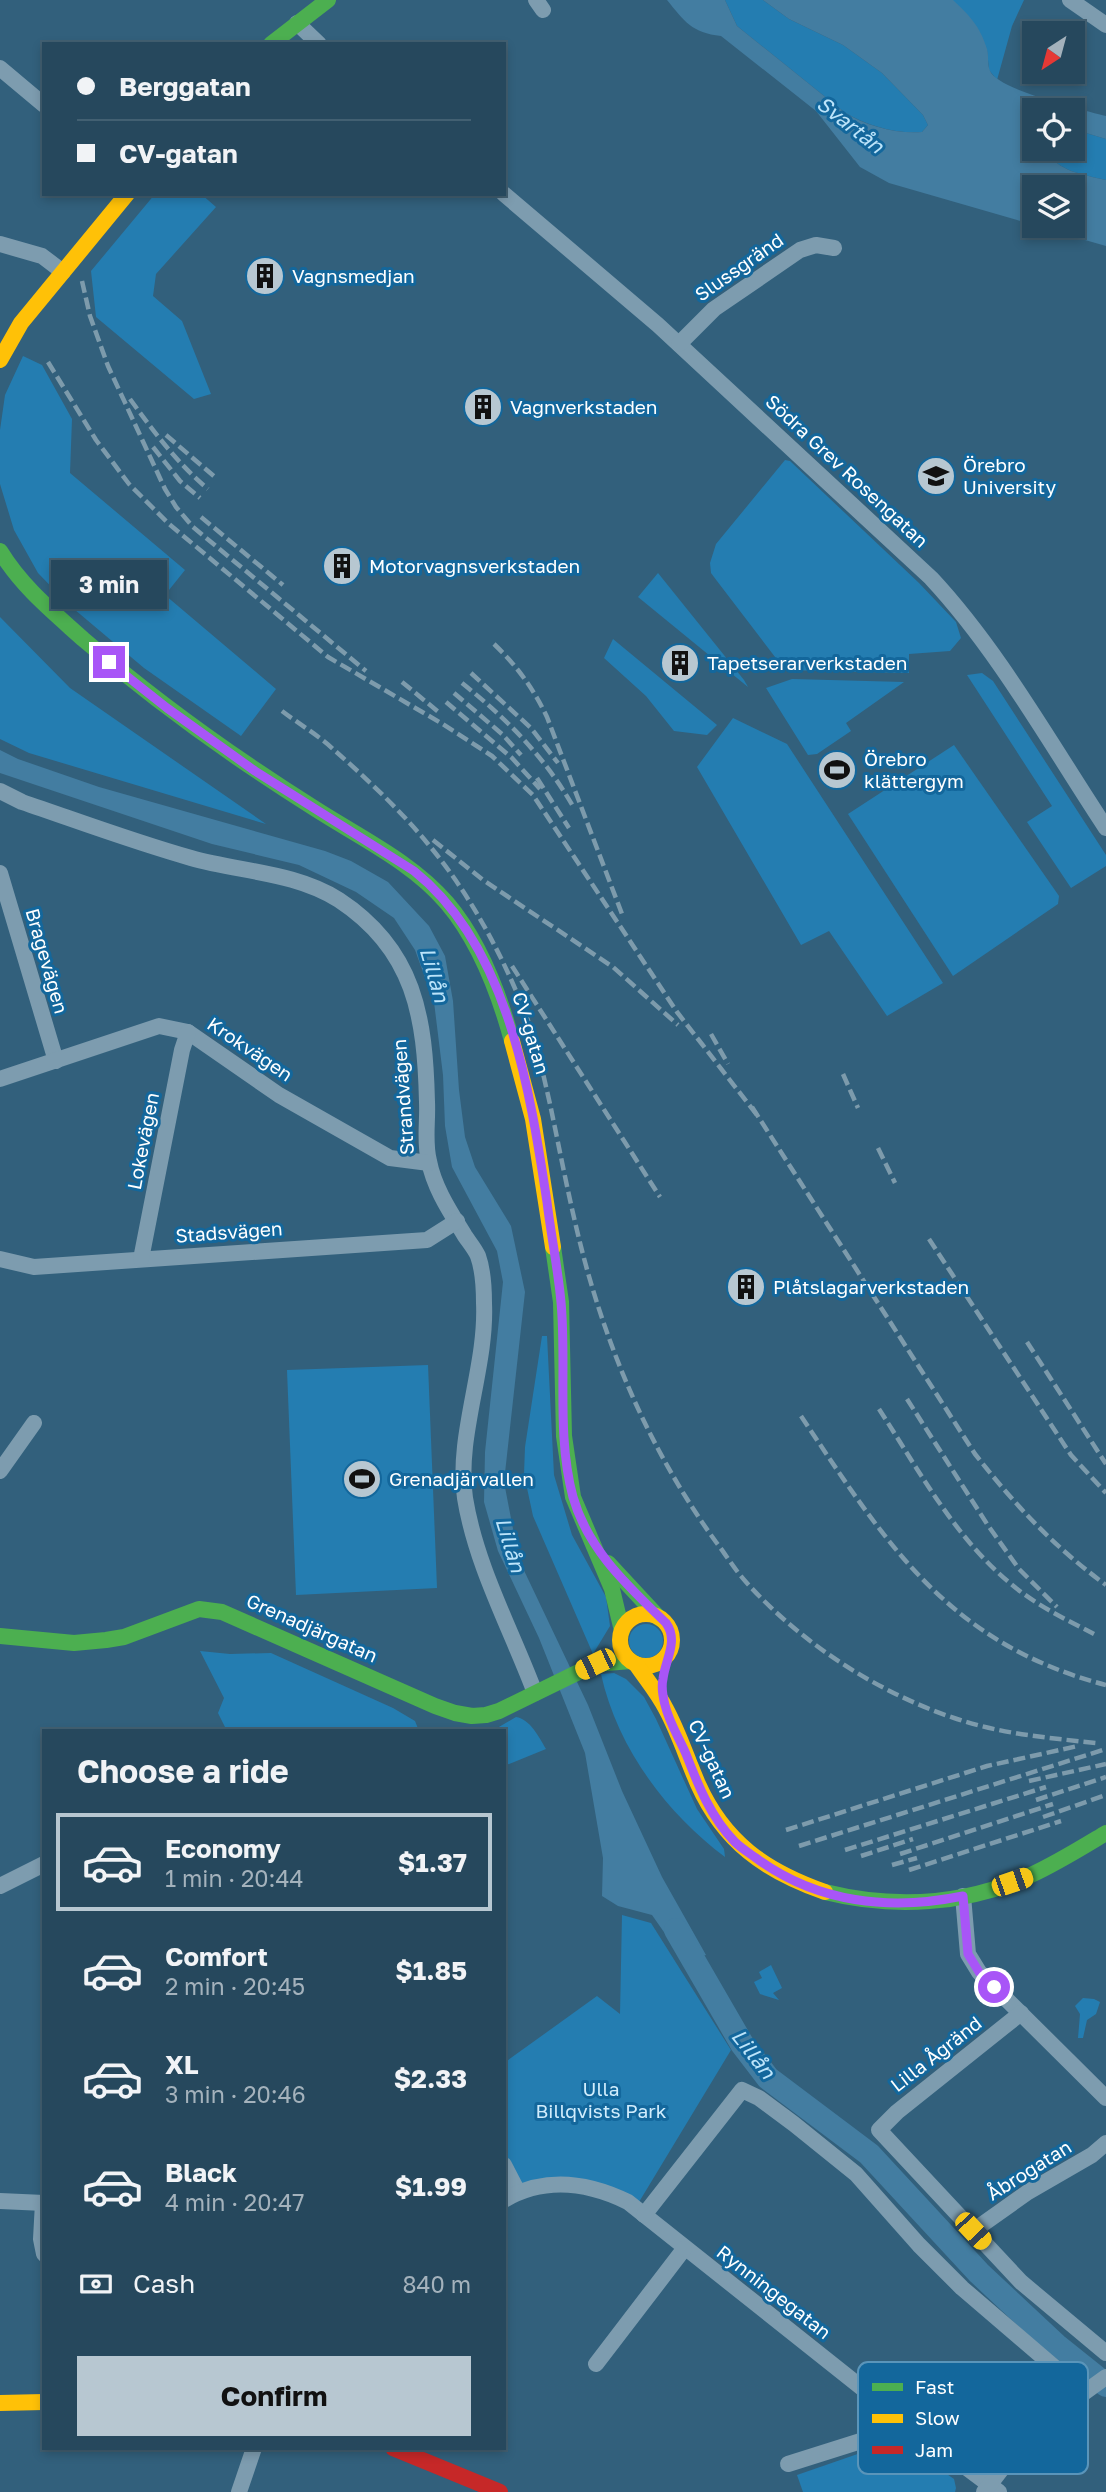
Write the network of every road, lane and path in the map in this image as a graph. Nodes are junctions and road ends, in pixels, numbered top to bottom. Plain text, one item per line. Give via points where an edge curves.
1 (328, 0) edge
2 (1070, 0) edge
3 (297, 23) junction
4 (1106, 24) edge
5 (273, 42) edge
6 (317, 42) edge
7 (0, 68) edge
8 (42, 103) edge
9 (125, 196) edge
10 (506, 196) edge
11 (0, 244) edge
12 (834, 248) dead end
13 (63, 272) junction
14 (679, 344) junction
15 (0, 360) edge
16 (0, 551) edge
17 (0, 791) edge
18 (1106, 828) edge
19 (0, 873) edge
20 (188, 1032) junction
21 (55, 1061) junction
22 (0, 1079) edge
23 (429, 1163) junction
24 (457, 1221) junction
25 (0, 1259) edge
26 (141, 1259) junction
27 (34, 1423) dead end
28 (0, 1471) edge
29 (593, 1545) junction
30 (659, 1618) junction
31 (622, 1632) junction
32 (0, 1636) edge
33 (667, 1656) junction
34 (634, 1663) junction
35 (595, 1664) junction
36 (535, 1693) junction
37 (665, 1706) junction
38 (470, 1723) edge
39 (1106, 1833) edge
40 (42, 1865) edge
41 (0, 1886) edge
42 (963, 1896) junction
43 (1021, 2013) junction
44 (1106, 2098) edge
45 (1106, 2143) edge
46 (506, 2174) edge
47 (511, 2196) edge
48 (0, 2201) edge
49 (42, 2203) edge
50 (644, 2215) junction
51 (42, 2221) edge
52 (973, 2231) junction
53 (42, 2244) edge
54 (684, 2249) junction
55 (1106, 2353) edge
56 (1048, 2362) edge
57 (596, 2364) dead end
58 (1106, 2377) edge
59 (858, 2385) edge
60 (1088, 2388) edge
61 (42, 2402) edge
62 (0, 2403) edge
63 (858, 2442) edge
64 (253, 2450) edge
65 (398, 2450) edge
66 (788, 2464) dead end
67 (972, 2474) edge
68 (1001, 2474) edge
69 (991, 2489) edge
70 (239, 2492) edge
71 (500, 2492) edge

1 - 3 street
2 - 4 street
3 - 5 street
3 - 6 street
7 - 8 street
9 - 13 street
10 - 14 street, Södra Grev Rosengatan
11 - 13 street via 42,256
12 - 14 street, Slussgränd via 816,245 800,250 714,309
13 - 15 street via 21,323
14 - 18 street, Södra Grev Rosengatan via 904,551 958,607
16 - 29 street, CV-gatan via 32,594 124,674 255,771 414,871 465,927 505,1014 533,1119 561,1302 564,1436 573,1497
17 - 23 street, Strandvägen via 193,859 298,882 337,899 370,925 395,954 418,1009
19 - 21 street, Bragevägen
20 - 21 street, Krokvägen via 159,1027
20 - 23 street, Krokvägen via 279,1095 390,1158
20 - 26 street, Lokevägen
21 - 22 street, Krokvägen
23 - 24 street, Strandvägen
24 - 26 street, Stadsvägen via 428,1240
24 - 36 street, Strandvägen via 478,1256 484,1303 483,1341 466,1446 465,1495 476,1545
25 - 26 street, Stadsvägen via 34,1267
27 - 28 street
29 - 30 street, CV-gatan
29 - 31 street, CV-gatan via 612,1589
30 - 31 street via 635,1617
30 - 33 street via 672,1637
31 - 34 street via 623,1652
31 - 35 street, Grenadjärgatan
32 - 38 street, Grenadjärgatan via 74,1643 106,1640 200,1609 222,1612
33 - 34 street via 653,1666
33 - 37 street, CV-gatan via 662,1683
34 - 35 street, Grenadjärgatan
34 - 37 street, CV-gatan
35 - 36 street, Grenadjärgatan
36 - 38 street, Grenadjärgatan
37 - 42 street, CV-gatan via 719,1822 735,1842 775,1872 815,1890 863,1902 913,1904
39 - 42 street, CV-gatan via 1027,1877
40 - 41 street
42 - 43 street via 968,1954 979,1972
43 - 44 street
43 - 52 street, Lilla Ågränd via 879,2130
45 - 52 street, Åbrogatan
46 - 47 street
47 - 50 street, Rynningegatan via 555,2184 578,2184 611,2194
48 - 49 street
50 - 54 street, Rynningegatan
50 - 56 street via 742,2090 785,2117 856,2174 962,2288
51 - 53 street
52 - 55 street via 1021,2282
54 - 57 street
54 - 59 street, Rynningegatan
58 - 60 street
61 - 62 street
63 - 66 street
64 - 70 street
65 - 71 street
67 - 69 street, Rynningegatan
68 - 69 street

